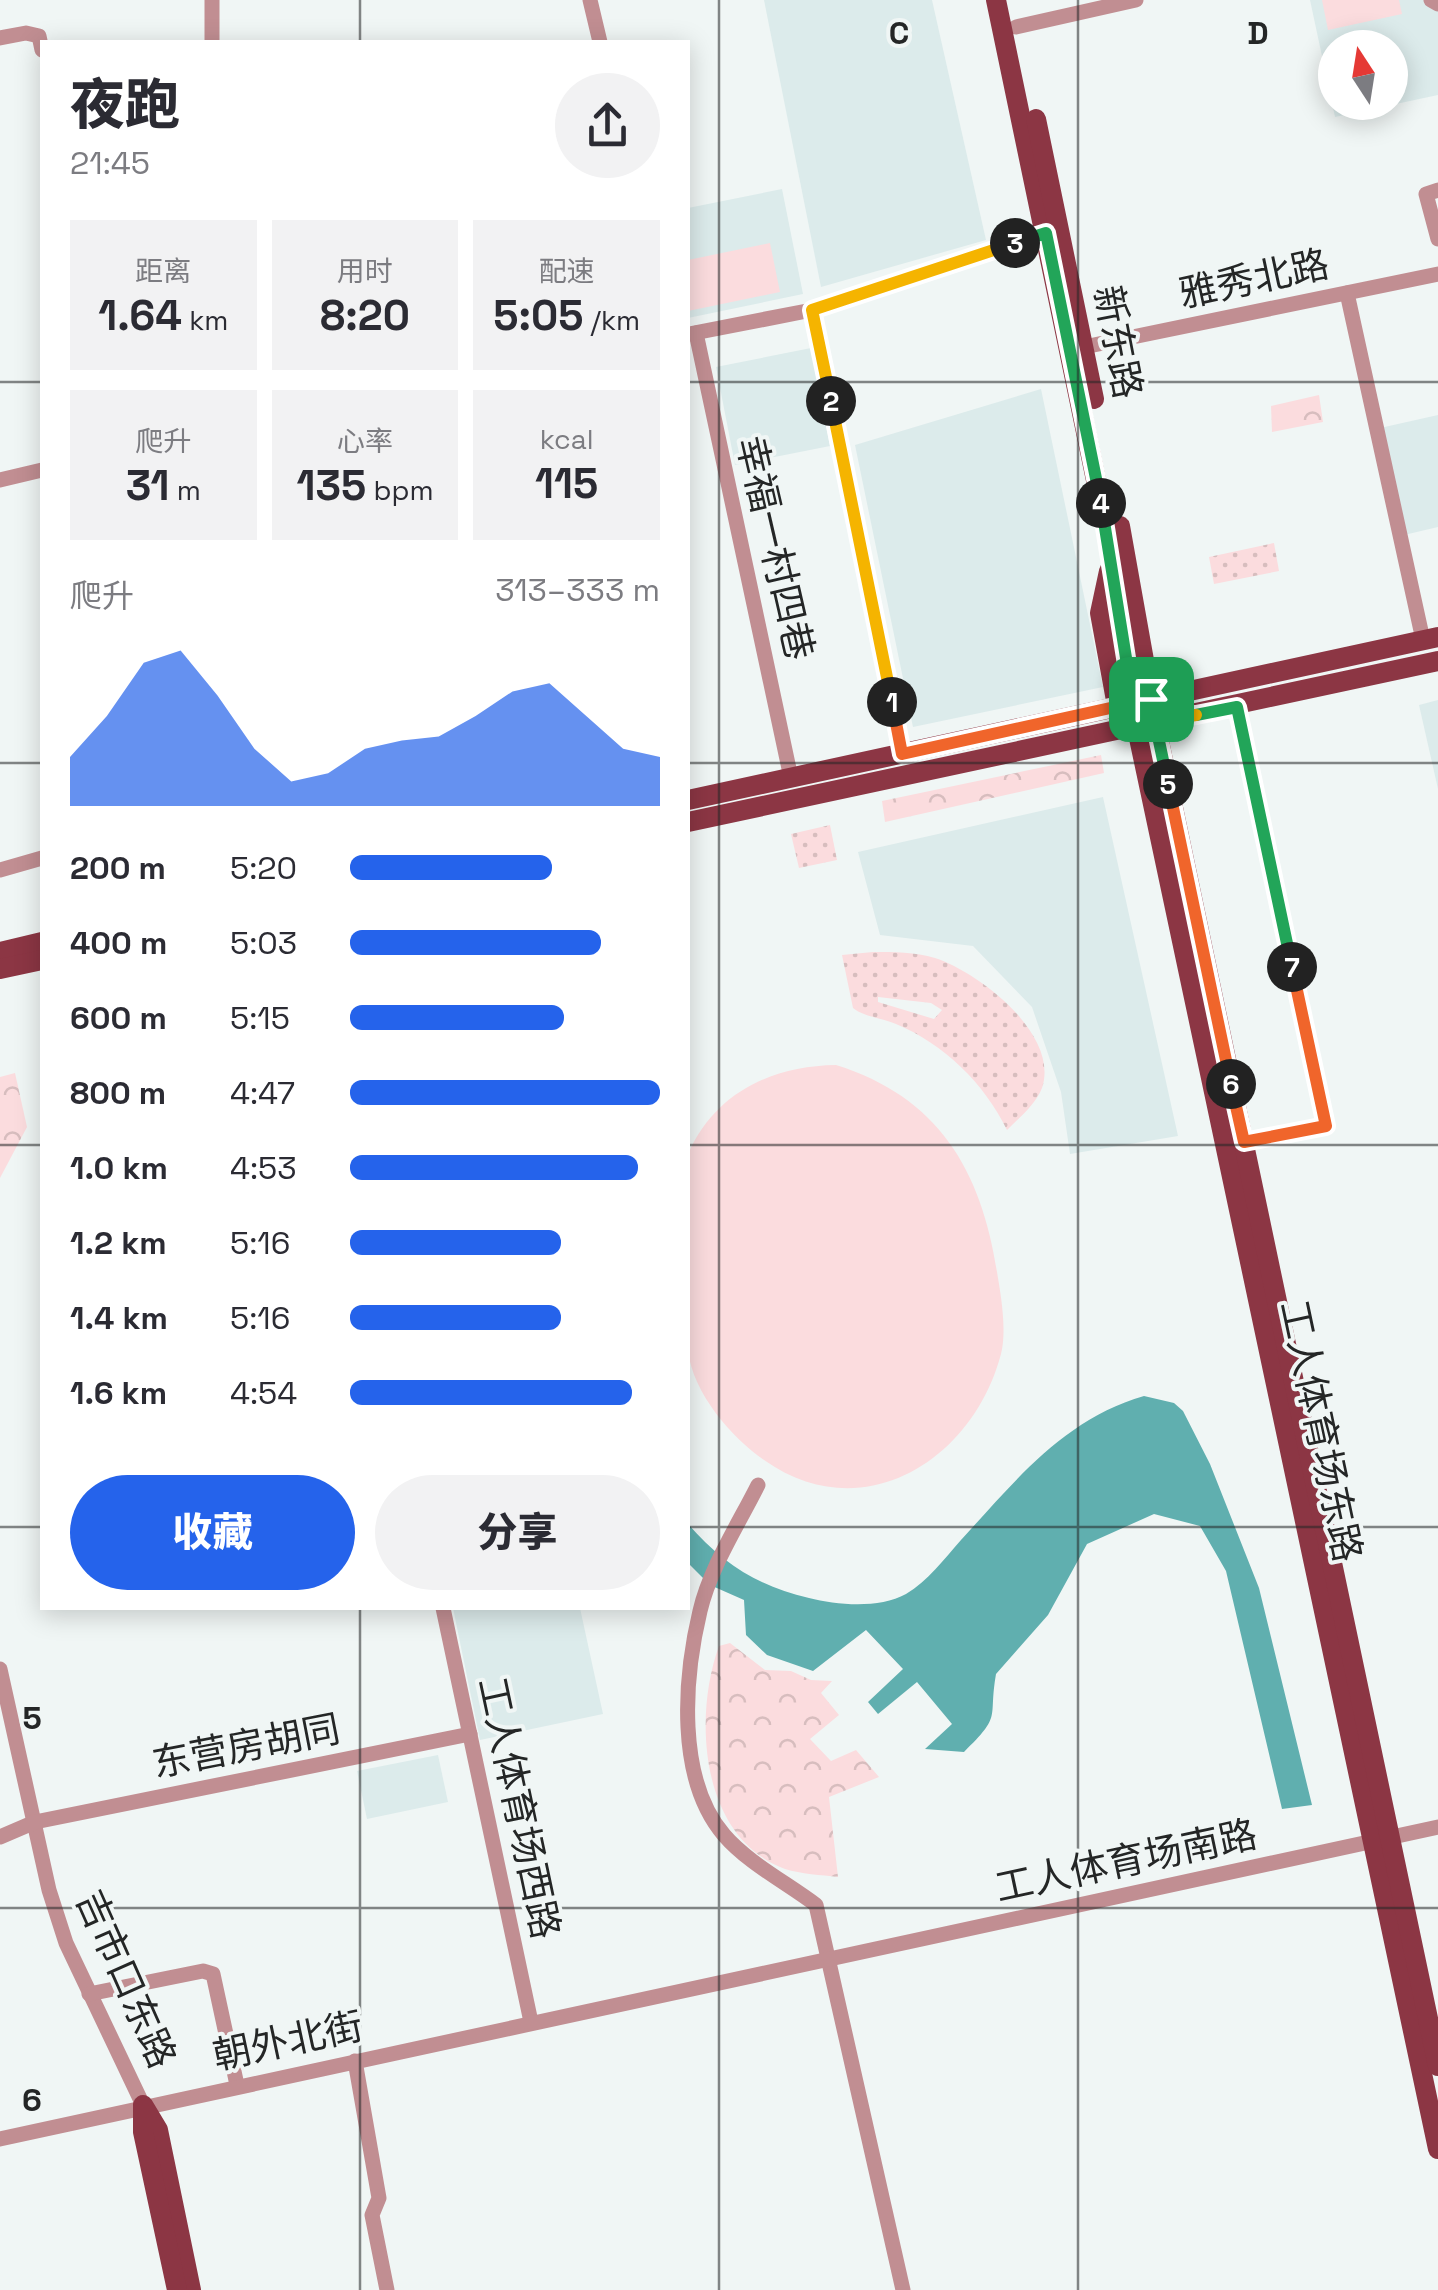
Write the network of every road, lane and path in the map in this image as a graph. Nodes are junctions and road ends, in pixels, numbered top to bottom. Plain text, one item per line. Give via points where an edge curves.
1 (212, 0) edge
2 (590, 0) edge
3 (996, 0) edge
4 (1010, 0) edge
5 (1136, 0) edge
6 (1431, 0) edge
7 (1438, 4) edge
8 (1016, 27) junction
9 (0, 38) edge
10 (212, 40) edge
11 (600, 40) edge
12 (40, 43) edge
13 (1438, 190) edge
14 (1046, 233) junction
15 (1437, 234) edge
16 (1438, 274) edge
17 (1347, 293) junction
18 (812, 310) junction
19 (692, 334) edge
20 (1084, 347) junction
21 (40, 470) edge
22 (0, 480) edge
23 (1430, 639) edge
24 (1438, 661) edge
25 (1134, 703) junction
26 (1237, 707) junction
27 (1146, 724) junction
28 (902, 754) junction
29 (792, 778) junction
30 (690, 800) edge
31 (690, 822) edge
32 (40, 863) edge
33 (0, 870) edge
34 (40, 942) edge
35 (0, 952) edge
36 (40, 960) edge
37 (0, 969) edge
38 (1244, 1142) junction
39 (758, 1485) dead end
40 (443, 1610) edge
41 (0, 1668) edge
42 (470, 1734) junction
43 (34, 1822) junction
44 (1438, 1827) edge
45 (0, 1837) edge
46 (1381, 1839) junction
47 (828, 1960) junction
48 (89, 1994) junction
49 (531, 2022) junction
50 (355, 2061) junction
51 (1438, 2066) edge
52 (237, 2085) junction
53 (143, 2104) junction
54 (0, 2139) edge
55 (1438, 2149) edge
56 (177, 2290) edge
57 (192, 2290) edge
58 (386, 2290) edge
59 (902, 2290) edge

1 - 10 street
2 - 11 street
3 - 14 main road, 新东路
4 - 8 main road, 新东路
5 - 8 street
6 - 7 street
8 - 20 main road, 新东路
9 - 12 street via 26,32
13 - 15 street via 1426,194
14 - 18 street
14 - 25 main road, 新东路 via 1113,562 1100,613
16 - 17 street, 雅秀北路
17 - 20 street, 雅秀北路
17 - 23 street
18 - 19 street
18 - 28 street
19 - 29 street, 幸福一村四巷
20 - 25 main road, 新东路
21 - 22 street
23 - 25 main road
24 - 26 main road
25 - 27 main road
25 - 28 main road
26 - 27 main road
26 - 38 street via 1326,1126
27 - 31 main road
27 - 38 main road, 工人体育场东路
27 - 46 main road, 工人体育场东路
28 - 29 main road
29 - 30 main road
32 - 33 street
34 - 35 main road
36 - 37 main road
38 - 46 main road, 工人体育场东路
39 - 47 street via 706,1592 687,1700 699,1784 724,1836 816,1905
40 - 42 street, 工人体育场西路
41 - 43 street, 吉市口东路
42 - 43 street, 东营房胡同
42 - 49 street, 工人体育场西路
43 - 45 street, 东营房胡同
43 - 48 street, 吉市口东路 via 48,1890
44 - 46 street, 工人体育场南路
46 - 47 street, 工人体育场南路
46 - 51 main road, 工人体育场东路
46 - 55 main road, 工人体育场东路
47 - 49 street, 工人体育场南路
47 - 59 street
48 - 52 street via 213,1974
48 - 53 street, 吉市口东路
49 - 50 street, 朝外北街
50 - 52 street, 朝外北街
50 - 58 street via 379,2198 372,2214
52 - 53 street, 朝外北街
53 - 54 street, 朝外北街
53 - 56 main road, 吉市口东路
53 - 57 main road, 吉市口东路 via 158,2130

